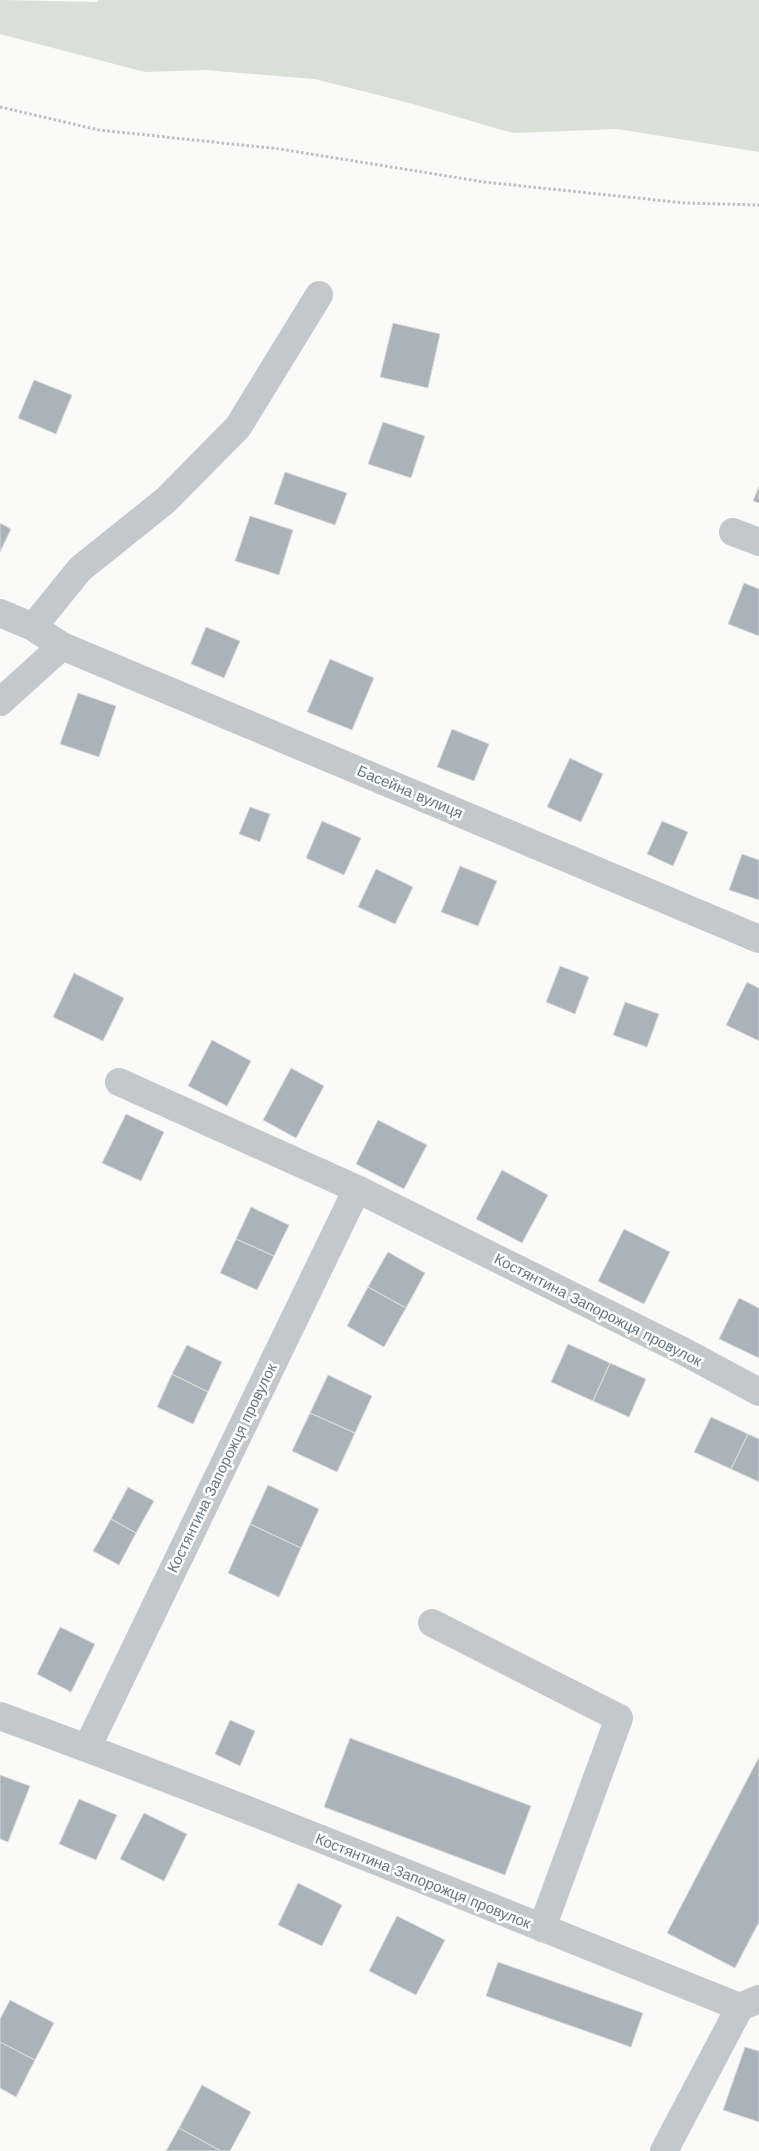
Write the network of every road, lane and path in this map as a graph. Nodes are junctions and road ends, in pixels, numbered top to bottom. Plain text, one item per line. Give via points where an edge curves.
1 (0, 107) edge
2 (759, 205) edge
3 (319, 295) dead end
4 (733, 532) dead end
5 (759, 542) edge
6 (0, 612) edge
7 (32, 627) junction
8 (62, 646) junction
9 (0, 702) edge
10 (759, 939) edge
11 (119, 1082) dead end
12 (357, 1189) junction
13 (759, 1392) edge
14 (432, 1623) dead end
15 (0, 1716) edge
16 (87, 1748) junction
17 (542, 1928) junction
18 (750, 2003) edge
19 (664, 2151) edge

1 - 2 path via 99,130 280,149 484,182 685,202
3 - 7 street via 238,427 166,500 80,569
4 - 5 street
6 - 7 street, Басейна вулиця
7 - 8 street, Басейна вулиця
8 - 9 street
8 - 10 street, Басейна вулиця
11 - 12 street, Костянтина Запорожця провулок
12 - 13 street, Костянтина Запорожця провулок
12 - 16 street, Костянтина Запорожця провулок
14 - 17 street via 619,1718
15 - 16 street, Костянтина Запорожця провулок
16 - 17 street, Костянтина Запорожця провулок
17 - 18 street, Костянтина Запорожця провулок
18 - 19 street

